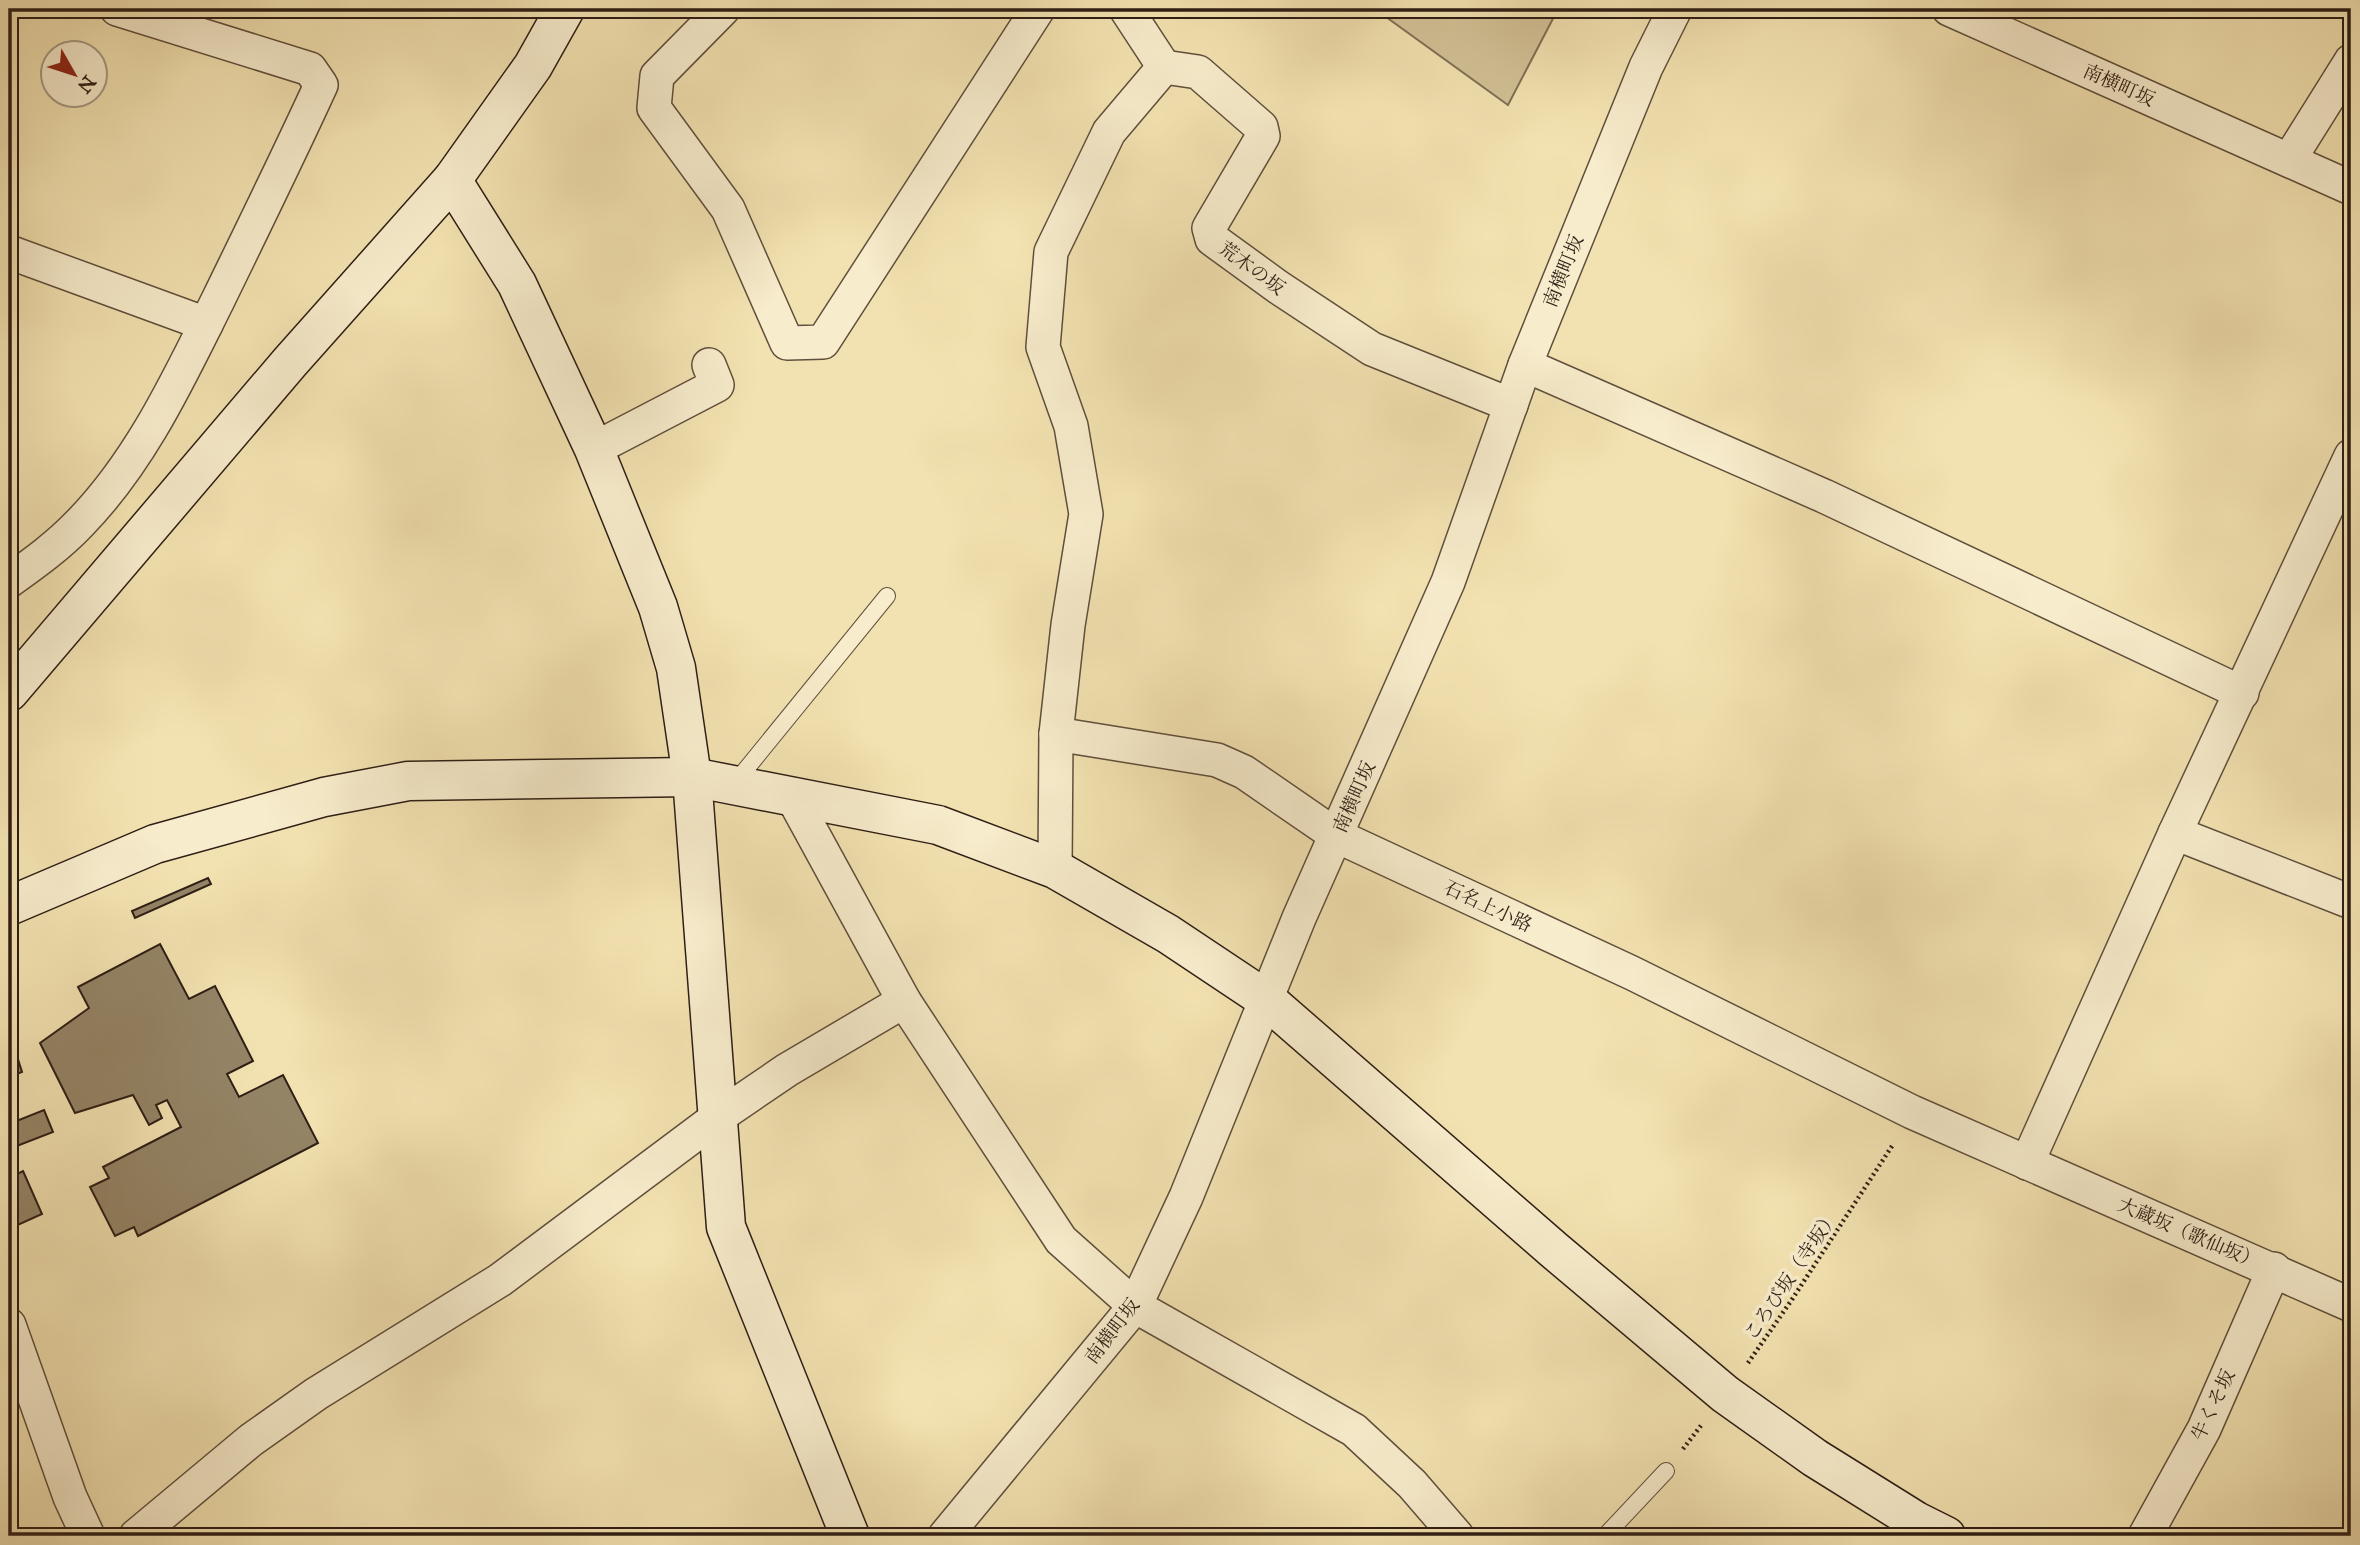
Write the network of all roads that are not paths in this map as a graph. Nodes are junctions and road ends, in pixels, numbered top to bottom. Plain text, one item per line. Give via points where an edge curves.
1 (117, 9) edge
2 (565, 9) edge
3 (723, 9) edge
4 (1038, 9) edge
5 (1126, 9) edge
6 (1675, 9) edge
7 (1950, 9) edge
8 (2351, 61) edge
9 (1164, 67) junction
10 (2289, 160) junction
11 (452, 180) junction
12 (2351, 188) edge
13 (9, 252) edge
14 (206, 324) junction
15 (709, 365) dead end
16 (1525, 365) junction
17 (1511, 405) junction
18 (594, 449) junction
19 (2351, 456) edge
20 (9, 580) edge
21 (887, 596) dead end
22 (9, 692) edge
23 (2242, 693) junction
24 (1056, 734) junction
25 (692, 777) junction
26 (733, 786) junction
27 (792, 796) junction
28 (2175, 833) junction
29 (1337, 836) junction
30 (1055, 869) junction
31 (2351, 902) edge
32 (9, 906) edge
33 (1267, 1000) junction
34 (904, 1001) junction
35 (718, 1117) junction
36 (2027, 1163) junction
37 (2274, 1269) junction
38 (2351, 1304) edge
39 (1135, 1306) junction
40 (9, 1325) edge
41 (1666, 1471) road end
42 (89, 1536) edge
43 (136, 1536) edge
44 (849, 1536) edge
45 (946, 1536) edge
46 (1457, 1536) edge
47 (1605, 1536) edge
48 (1946, 1536) edge
49 (2145, 1536) edge

1 - 14 street via 310,69 321,85
2 - 11 street via 533,66
3 - 4 street via 657,76 654,108 728,209 787,343 822,342
5 - 9 street
6 - 16 street, 南横町坂 via 1646,68
7 - 10 street, 南横町坂
8 - 10 street
9 - 17 street, 荒木の坂 via 1198,72 1261,127 1262,136 1209,228 1212,239 1372,349
9 - 24 street via 1109,132 1051,252 1043,346 1071,426 1086,514
10 - 12 street, 南横町坂
11 - 18 street via 517,284
11 - 22 street
13 - 14 street
14 - 20 street via 152,429 118,477 79,524
15 - 18 street via 718,385
16 - 17 street, 南横町坂
16 - 23 street via 1824,496
17 - 29 street, 南横町坂 via 1448,582
18 - 25 street via 658,607 676,668
19 - 23 street
21 - 26 lane
23 - 28 street
24 - 29 street, 石名上小路 via 1217,760 1244,772
24 - 30 street
25 - 26 street
25 - 32 street via 408,781 324,797 155,844
25 - 35 street
26 - 27 street
27 - 30 street via 938,825
27 - 34 street
28 - 31 street
28 - 36 street
29 - 33 street, 南横町坂
29 - 36 street, 石名上小路
30 - 33 street via 1168,934
33 - 39 street, 南横町坂 via 1186,1197
33 - 48 street via 1554,1250 1714,1409 1815,1458
34 - 35 street
34 - 39 street via 1061,1240
35 - 43 street via 500,1280 316,1394 251,1440
35 - 44 street via 726,1227
36 - 37 street, 大蔵坂（歌仙坂）
37 - 38 street, 大蔵坂（歌仙坂）
37 - 49 street, 牛くそ坂 via 2204,1429
39 - 45 street, 南横町坂
39 - 46 street via 1354,1430 1412,1484
40 - 42 street
41 - 47 lane

